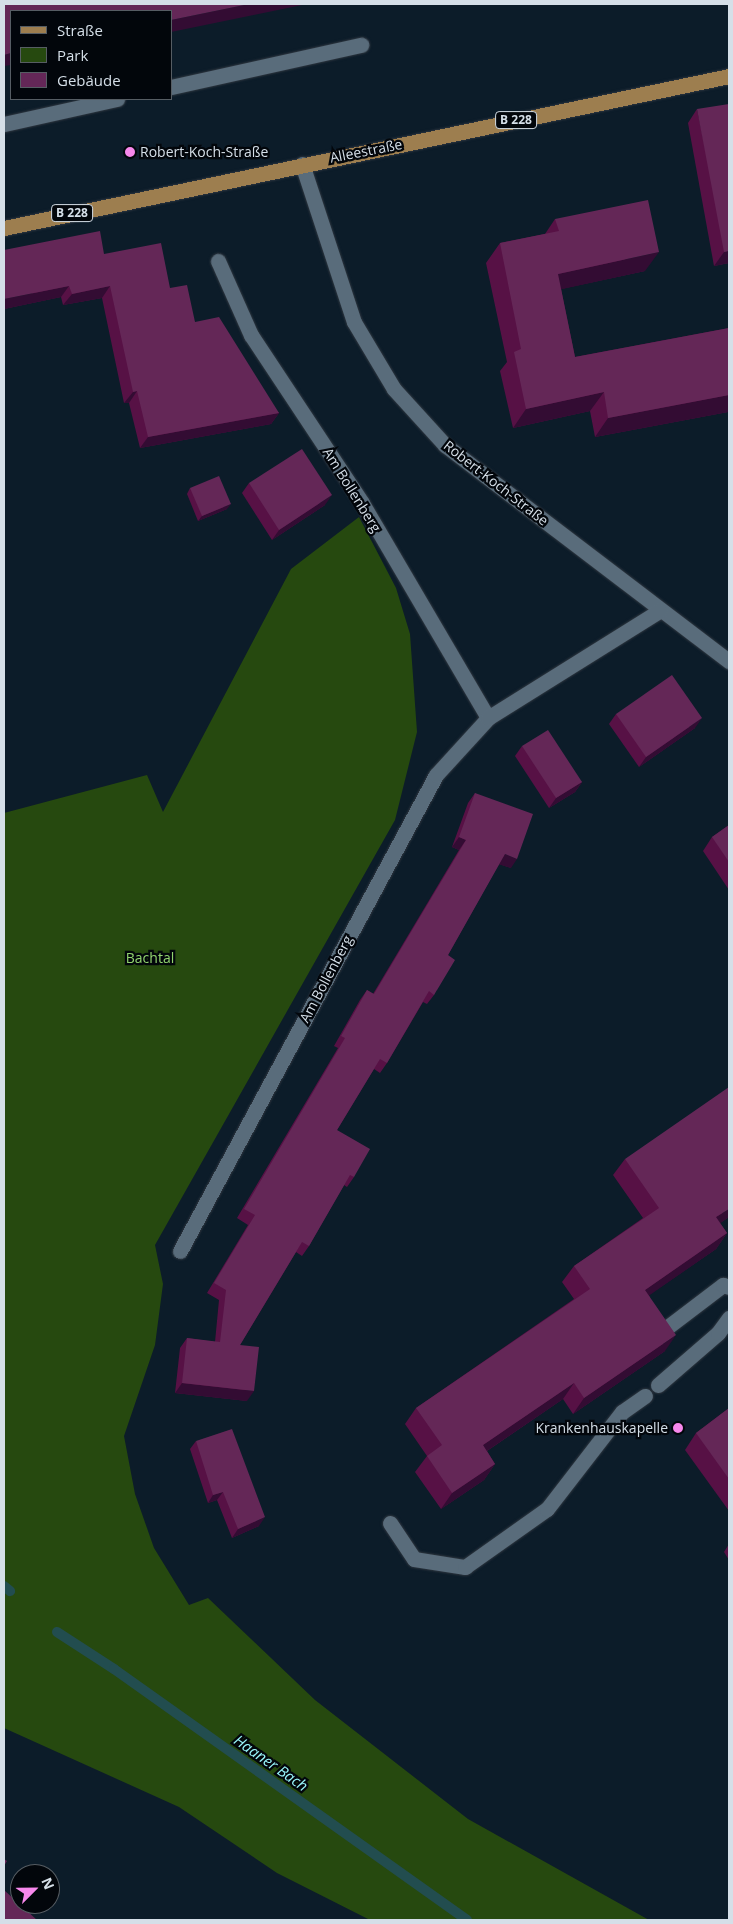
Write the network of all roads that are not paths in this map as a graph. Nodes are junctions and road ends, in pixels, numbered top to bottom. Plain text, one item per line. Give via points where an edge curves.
1 (361, 45) dead end
2 (729, 76) edge
3 (172, 87) edge
4 (112, 100) edge
5 (4, 124) edge
6 (302, 164) junction
7 (4, 228) edge
8 (218, 261) dead end
9 (659, 611) junction
10 (729, 661) edge
11 (488, 718) junction
12 (180, 1251) dead end
13 (729, 1287) edge
14 (729, 1318) edge
15 (661, 1332) edge
16 (658, 1385) dead end
17 (645, 1396) dead end
18 (390, 1523) dead end

1 - 3 street
2 - 6 main road, Alleestraße / B 228
4 - 5 street
6 - 7 main road, Alleestraße / B 228
6 - 9 street, Robert-Koch-Straße via 354,322 394,389 445,445
8 - 11 street, Am Bollenberg via 251,335 362,503
9 - 10 street, Robert-Koch-Straße
9 - 11 street, Am Bollenberg
11 - 12 street, Am Bollenberg via 436,774
13 - 15 street via 723,1285
14 - 16 street via 718,1332
17 - 18 street via 622,1412 547,1509 466,1566 414,1559

